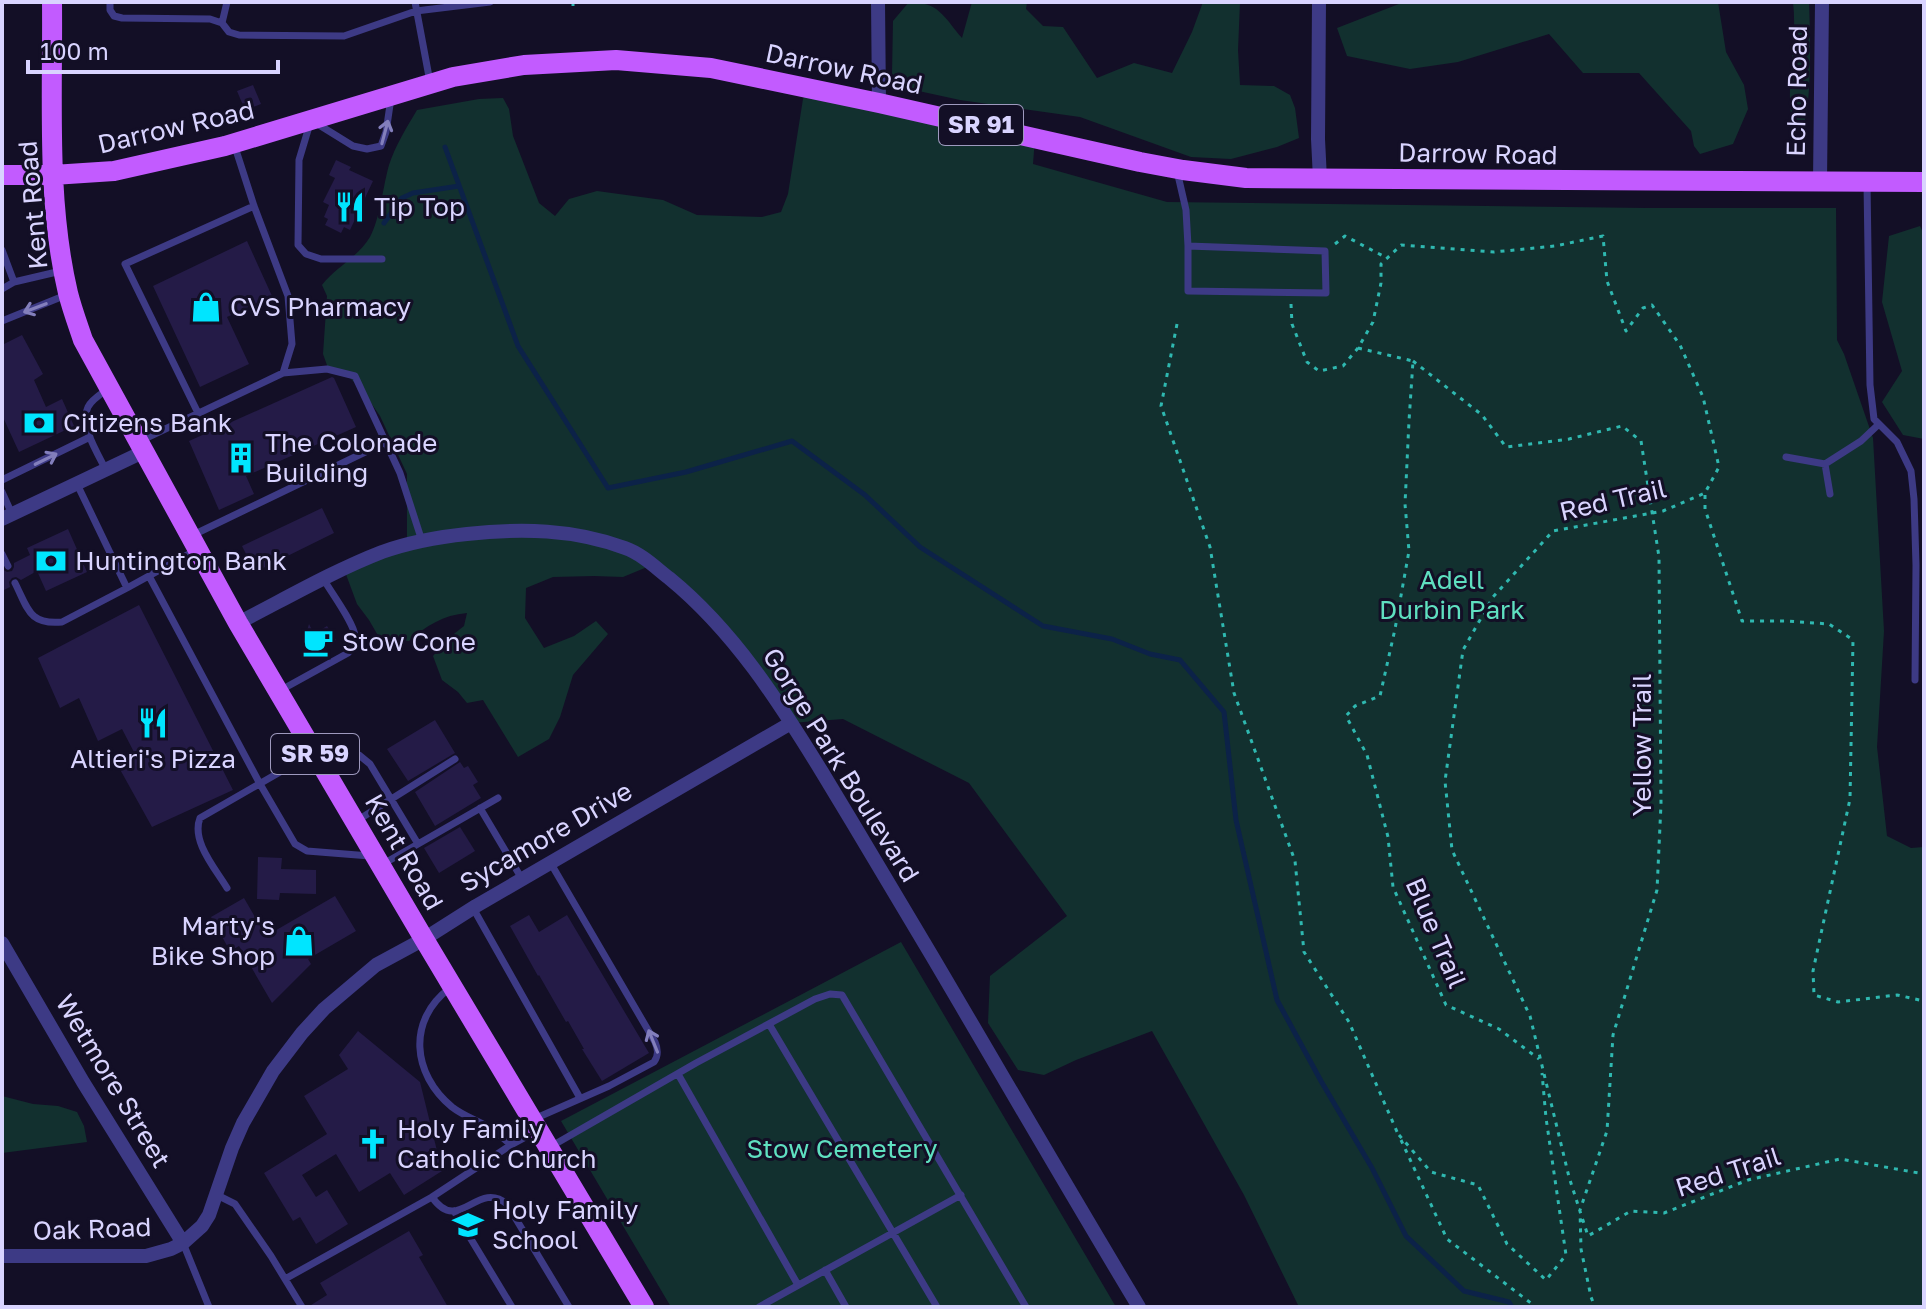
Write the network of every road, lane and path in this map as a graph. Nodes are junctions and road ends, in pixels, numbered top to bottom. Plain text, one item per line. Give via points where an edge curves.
1 (52, 2) edge
2 (110, 2) edge
3 (227, 2) edge
4 (415, 2) edge
5 (490, 2) edge
6 (573, 2) edge
7 (878, 2) edge
8 (1319, 2) edge
9 (1822, 2) edge
10 (573, 8) dead end
11 (416, 11) junction
12 (222, 23) junction
13 (430, 84) junction
14 (391, 96) junction
15 (879, 103) junction
16 (311, 120) junction
17 (234, 143) junction
18 (1176, 169) junction
19 (2, 175) edge
20 (53, 175) junction
21 (1320, 179) junction
22 (1820, 181) junction
23 (1866, 181) junction
24 (1924, 182) edge
25 (254, 206) junction
26 (1345, 236) dead end
27 (1188, 246) junction
28 (2, 250) edge
29 (1387, 258) junction
30 (382, 259) dead end
31 (64, 270) junction
32 (14, 282) junction
33 (2, 289) edge
34 (1291, 292) junction
35 (68, 295) junction
36 (2, 321) edge
37 (1177, 324) dead end
38 (1358, 348) junction
39 (1413, 361) junction
40 (283, 373) junction
41 (110, 388) junction
42 (198, 413) junction
43 (1879, 424) junction
44 (90, 437) junction
45 (386, 442) junction
46 (141, 447) junction
47 (1786, 457) dead end
48 (1825, 464) junction
49 (107, 470) junction
50 (2, 480) edge
51 (77, 484) junction
52 (2, 492) edge
53 (1705, 493) junction
54 (1830, 494) dead end
55 (1652, 513) junction
56 (7, 517) edge
57 (422, 541) junction
58 (194, 542) junction
59 (2, 554) edge
60 (8, 566) dead end
61 (149, 576) junction
62 (324, 580) junction
63 (15, 583) dead end
64 (127, 588) junction
65 (238, 623) junction
66 (1915, 680) dead end
67 (279, 691) junction
68 (791, 723) junction
69 (318, 758) junction
70 (455, 759) dead end
71 (260, 784) junction
72 (498, 798) dead end
73 (391, 799) junction
74 (480, 808) junction
75 (356, 821) junction
76 (418, 844) junction
77 (379, 861) junction
78 (550, 862) junction
79 (522, 879) junction
80 (227, 888) dead end
81 (473, 908) junction
82 (424, 939) junction
83 (2, 943) edge
84 (452, 986) junction
85 (1924, 1001) edge
86 (769, 1024) junction
87 (1541, 1060) junction
88 (678, 1074) junction
89 (580, 1098) junction
90 (540, 1133) junction
91 (1399, 1135) junction
92 (511, 1145) junction
93 (1924, 1174) edge
94 (217, 1195) junction
95 (961, 1195) junction
96 (432, 1197) junction
97 (1580, 1210) junction
98 (454, 1211) junction
99 (893, 1232) junction
100 (183, 1243) junction
101 (2, 1256) edge
102 (825, 1270) junction
103 (285, 1279) junction
104 (798, 1285) junction
105 (209, 1307) edge
106 (302, 1307) edge
107 (512, 1307) edge
108 (569, 1307) edge
109 (644, 1307) edge
110 (759, 1307) edge
111 (846, 1307) edge
112 (937, 1307) edge
113 (1026, 1307) edge
114 (1139, 1307) edge
115 (1536, 1307) edge
116 (1595, 1307) edge

1 - 20 main road, Kent Road / SR 59
2 - 12 lane via 114,16 122,18
3 - 12 lane
4 - 11 lane
5 - 11 lane
6 - 10 path
7 - 15 street
8 - 21 street
9 - 22 street, Echo Road
11 - 12 lane via 344,36 239,35
11 - 13 lane
13 - 14 main road, Darrow Road / SR 91
13 - 15 main road, Darrow Road / SR 91 via 524,65 616,60 711,68
14 - 16 main road, Darrow Road / SR 91
16 -> 14 lane via 353,146 381,146
15 - 18 main road, Darrow Road / SR 91
16 - 17 main road, Darrow Road / SR 91
16 - 30 lane via 299,160 298,245 321,259
17 - 20 main road, Darrow Road / SR 91 via 114,171
17 - 25 lane
18 - 21 main road, Darrow Road / SR 91 via 1246,178
18 - 27 lane
19 - 20 main road, Darrow Road / SR 91
20 - 31 main road, Kent Road / SR 59
21 - 22 main road, Darrow Road / SR 91
22 - 23 main road, Darrow Road / SR 91
23 - 24 main road, Darrow Road / SR 91
23 - 43 lane via 1870,385
25 - 40 lane via 288,296 292,344
25 - 42 lane via 125,264
26 - 29 path
27 - 34 lane via 1188,291
27 - 34 lane via 1325,251 1326,293
28 - 32 lane
29 - 38 path via 1381,264 1373,322
29 - 53 path, Red Trail via 1401,245 1494,252 1603,236 1607,281 1626,331 1643,308 1652,305 1680,345 1703,397 1719,467
31 - 32 lane
31 - 35 main road, Kent Road / SR 59
32 - 33 lane
34 - 38 path via 1292,324 1307,362 1319,371 1343,366
35 -> 36 lane
35 - 41 main road, Kent Road / SR 59 via 83,340
37 - 91 path via 1161,406 1210,547 1234,693 1295,861 1304,952 1349,1022
38 - 39 path
39 - 55 path, Yellow Trail via 1482,415 1506,447 1622,426 1641,441
39 - 87 path, Blue Trail via 1405,504 1409,551 1395,629 1380,696 1355,706 1346,716 1367,755 1388,837 1393,887 1446,1005 1499,1029
40 - 42 lane
40 - 45 lane via 327,369 355,376
41 - 44 lane via 89,403 85,415
41 - 46 main road, Kent Road / SR 59
42 - 46 lane
43 - 48 lane
43 - 66 lane via 1897,442 1911,471
44 - 49 lane
50 -> 44 lane
45 - 57 lane
45 - 58 lane
46 - 49 street
46 - 58 main road, Kent Road / SR 59
47 - 48 lane
48 - 54 lane
49 - 51 street
51 - 56 street
51 - 64 lane
52 - 56 lane
53 - 55 path, Red Trail
53 - 85 path via 1705,509 1742,621 1829,624 1853,640 1850,799 1813,971 1814,995 1838,1002 1897,995
55 - 87 path, Red Trail via 1553,531 1493,597 1463,650 1445,781 1452,850 1530,1016
55 - 97 path, Yellow Trail via 1659,557 1657,890 1613,1035 1607,1131
57 - 62 street, Gorge Park Boulevard via 381,553
57 - 68 street, Gorge Park Boulevard via 536,530 627,549 678,585 710,618 755,669
58 - 61 lane
58 - 65 main road, Kent Road / SR 59
59 - 60 lane
61 - 64 lane
61 - 71 lane
62 - 65 street, Gorge Park Boulevard
62 - 67 lane via 353,628 353,647
63 - 64 lane via 32,617 53,623
65 - 67 main road, Kent Road / SR 59
67 - 69 main road, Kent Road / SR 59
68 - 78 street, Sycamore Drive
68 - 114 street, Gorge Park Boulevard
69 - 71 lane
69 - 73 lane via 359,755
69 - 75 main road, Kent Road / SR 59
70 - 73 lane
71 - 77 lane via 301,848
71 - 80 lane via 200,818 196,827 198,840
72 - 74 lane
73 - 75 lane
73 - 76 lane
74 - 76 lane
74 - 79 lane
75 - 77 main road, Kent Road / SR 59
76 - 77 lane
77 - 82 main road, Kent Road / SR 59
78 - 79 street, Sycamore Drive
89 -> 78 lane via 654,1062 658,1051
79 - 81 street, Sycamore Drive
81 - 82 street, Sycamore Drive
81 - 89 lane
82 - 84 main road, Kent Road / SR 59
82 - 94 street, Sycamore Drive via 376,965 324,1009 291,1046 243,1123
83 - 100 street, Wetmore Street
84 - 90 main road, Kent Road / SR 59
84 - 92 lane via 438,996 421,1030 422,1063 451,1106
86 - 88 lane
86 - 95 lane via 815,999 842,995
86 - 99 lane
87 - 91 path via 1566,1255 1546,1280 1507,1244 1478,1185 1431,1172
87 - 97 path, Red Trail
88 - 90 lane
88 - 104 lane
89 - 90 lane
90 - 92 lane
90 - 109 main road, Kent Road / SR 59
91 - 115 path via 1447,1239
92 - 96 lane
93 - 97 path, Red Trail via 1840,1159 1748,1180 1664,1213 1631,1211 1588,1236
94 - 100 street, Sycamore Drive via 202,1226
94 - 103 lane via 235,1204
95 - 99 lane
95 - 113 lane
96 - 98 lane via 441,1208
96 - 103 lane
97 - 116 path, Yellow Trail via 1581,1249
98 - 107 lane
98 - 108 lane via 488,1197 503,1201
99 - 102 lane
99 - 112 lane
100 - 101 street, Oak Road via 146,1256
100 - 105 lane
102 - 104 lane
102 - 111 lane
103 - 106 lane
104 - 110 lane

